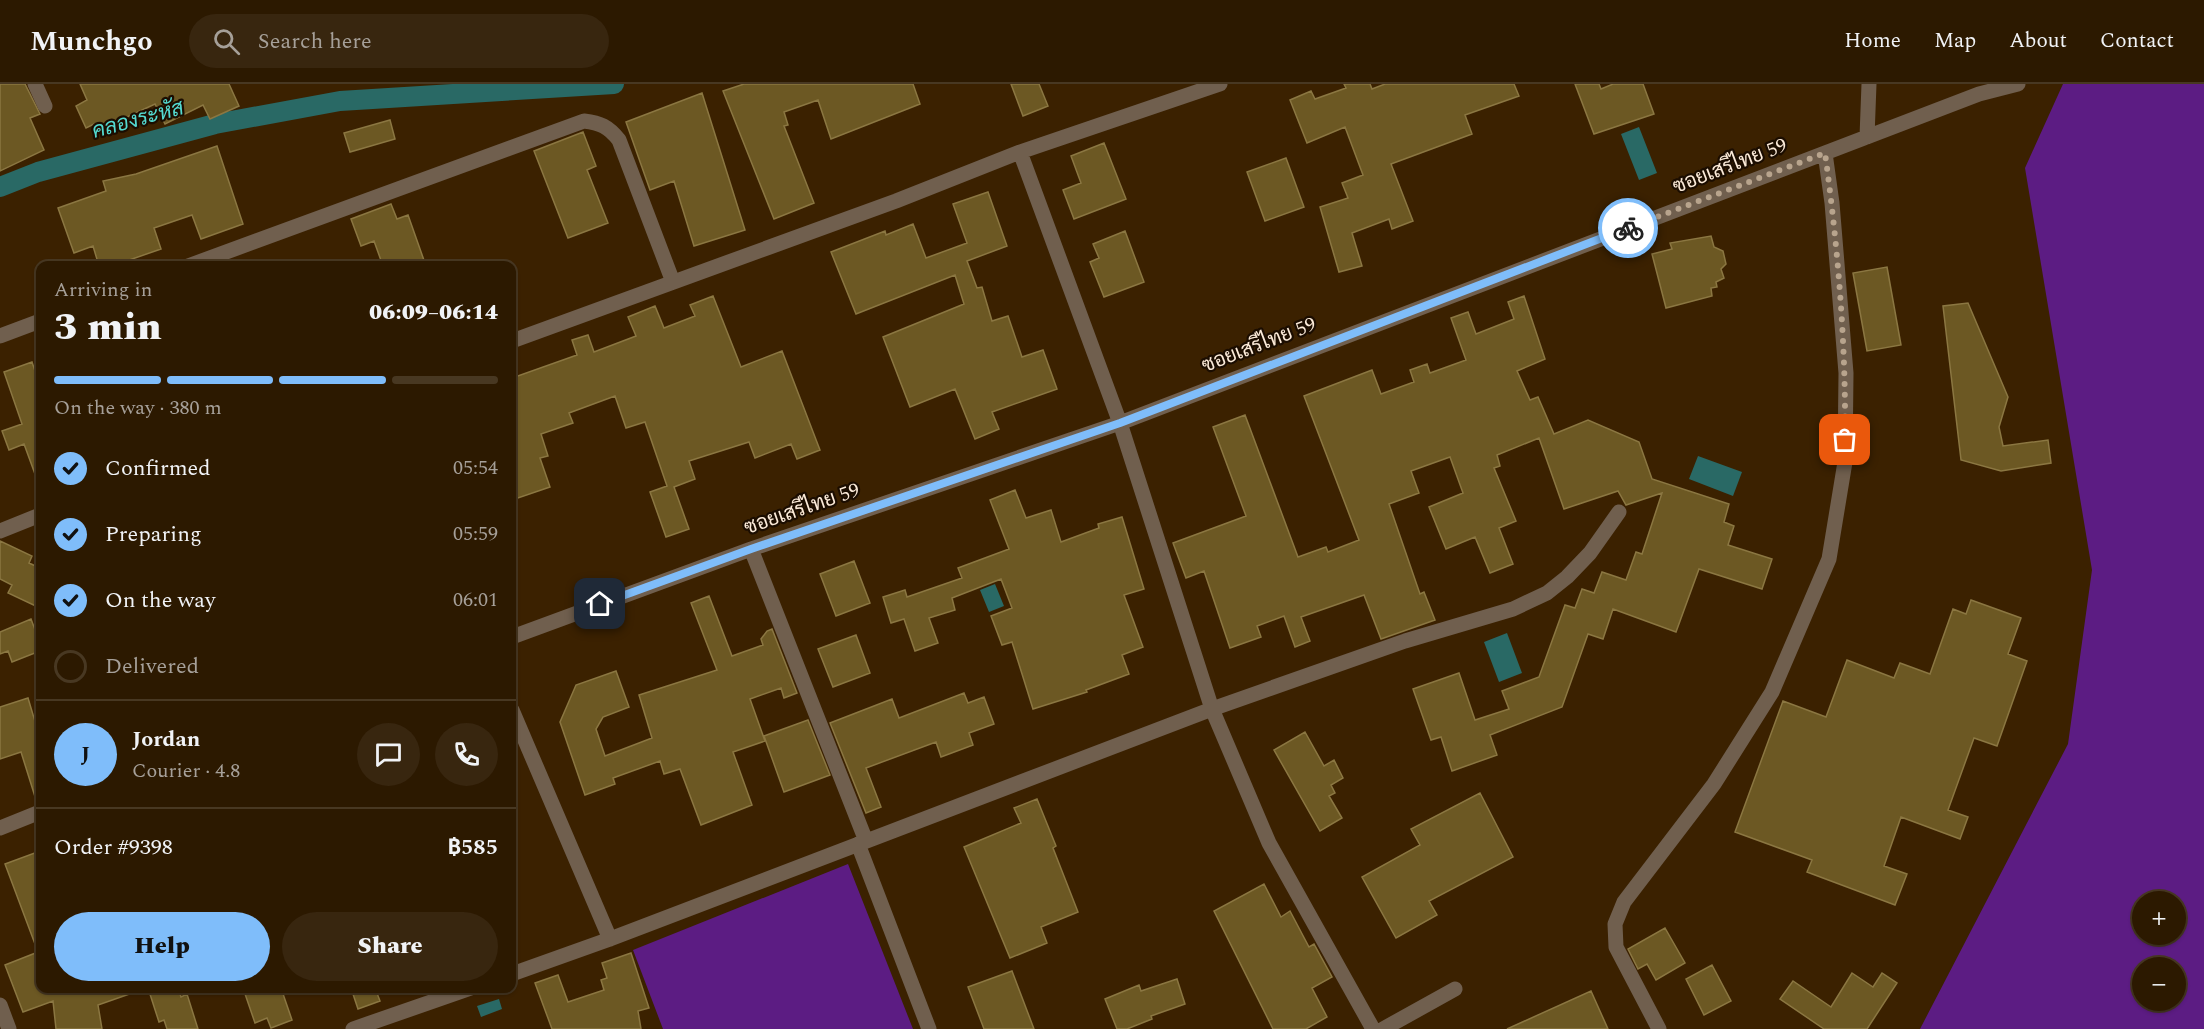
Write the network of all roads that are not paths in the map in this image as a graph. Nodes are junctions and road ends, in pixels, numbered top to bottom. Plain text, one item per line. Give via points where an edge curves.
1 (34, 84) edge
2 (1220, 84) edge
3 (1869, 84) edge
4 (2019, 84) edge
5 (45, 106) dead end
6 (1867, 137) junction
7 (1020, 152) junction
8 (1825, 153) junction
9 (202, 261) edge
10 (673, 282) junction
11 (36, 322) edge
12 (0, 336) edge
13 (516, 340) edge
14 (1120, 423) junction
15 (1619, 512) dead end
16 (36, 517) edge
17 (0, 531) edge
18 (751, 549) junction
19 (516, 636) edge
20 (1212, 709) junction
21 (516, 719) edge
22 (36, 814) edge
23 (0, 828) edge
24 (862, 842) junction
25 (610, 939) junction
26 (516, 973) edge
27 (1455, 989) dead end
28 (457, 993) edge
29 (0, 1005) edge
30 (9, 1029) edge
31 (353, 1029) edge
32 (929, 1029) edge
33 (1372, 1029) edge
34 (1383, 1029) edge
35 (1659, 1029) edge

1 - 5 street
2 - 7 street
3 - 6 street
4 - 6 street, ซอยเสรีไทย 59 via 1979,94
6 - 8 street, ซอยเสรีไทย 59
7 - 10 street
7 - 14 street
8 - 14 street, ซอยเสรีไทย 59
8 - 35 street via 1846,373 1845,462 1829,559 1772,692 1714,784 1624,902 1615,924 1616,947
9 - 10 street via 584,121 600,123 619,140
10 - 13 street
11 - 12 street
14 - 18 street, ซอยเสรีไทย 59
14 - 20 street
15 - 20 street via 1590,553 1548,593 1513,609 1405,641
16 - 17 street
18 - 19 street, ซอยเสรีไทย 59
18 - 24 street
20 - 24 street
20 - 33 street via 1269,843
21 - 25 street
22 - 23 street
24 - 25 street
24 - 32 street
25 - 26 street
27 - 34 street
28 - 31 street
29 - 30 street

